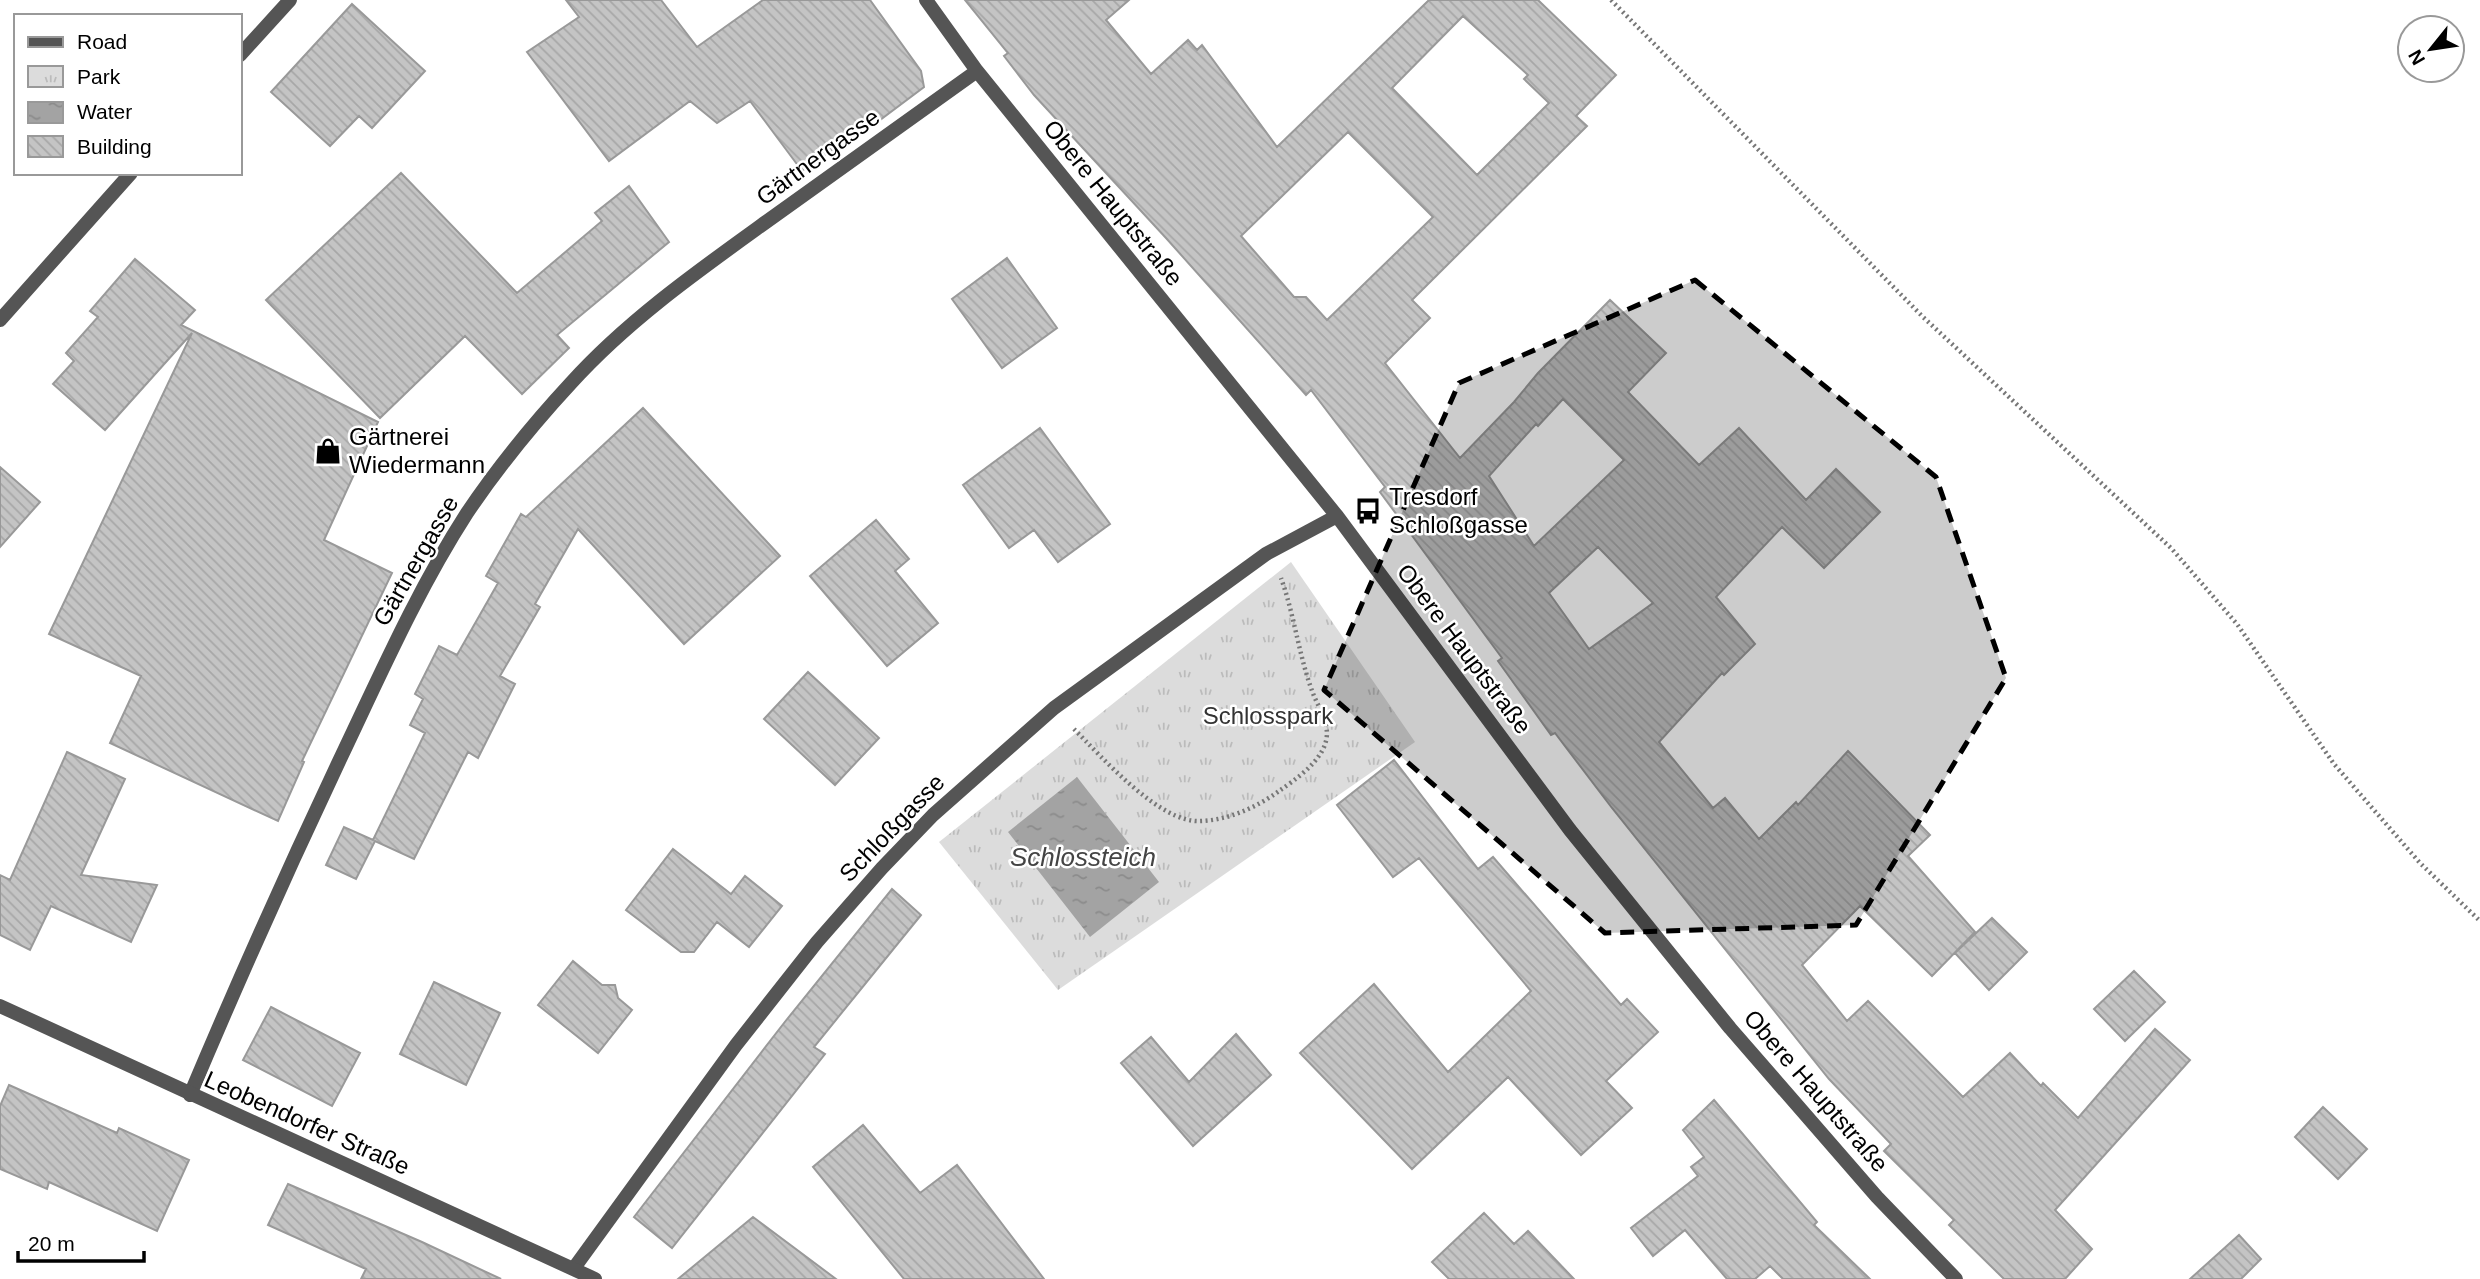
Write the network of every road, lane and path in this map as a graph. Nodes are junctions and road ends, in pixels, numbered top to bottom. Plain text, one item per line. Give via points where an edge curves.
1 (290, 0) edge
2 (926, 0) edge
3 (1611, 0) edge
4 (242, 53) edge
5 (977, 71) junction
6 (129, 175) edge
7 (0, 320) edge
8 (1337, 516) junction
9 (1266, 554) junction
10 (1054, 708) junction
11 (2480, 921) edge
12 (0, 1006) edge
13 (190, 1095) junction
14 (574, 1268) junction
15 (595, 1279) edge
16 (1956, 1279) edge

1 - 4 street
2 - 5 street, Obere Hauptstraße
3 - 11 path via 1923,317 2171,548 2237,624 2334,764 2420,863
5 - 8 street, Obere Hauptstraße
5 - 13 street, Gärtnergasse via 666,297 572,381 513,450 468,513 404,625 320,800
6 - 7 street
8 - 9 street, Schloßgasse
8 - 16 street, Obere Hauptstraße via 1570,830 1877,1197
9 - 10 street, Schloßgasse
9 - 10 path via 1287,596 1302,663 1326,723 1326,742 1318,757 1293,781 1240,813 1199,822 1149,801
10 - 14 street, Schloßgasse via 933,815 817,942
12 - 13 street, Leobendorfer Straße
13 - 14 street, Leobendorfer Straße
14 - 15 street, Leobendorfer Straße

